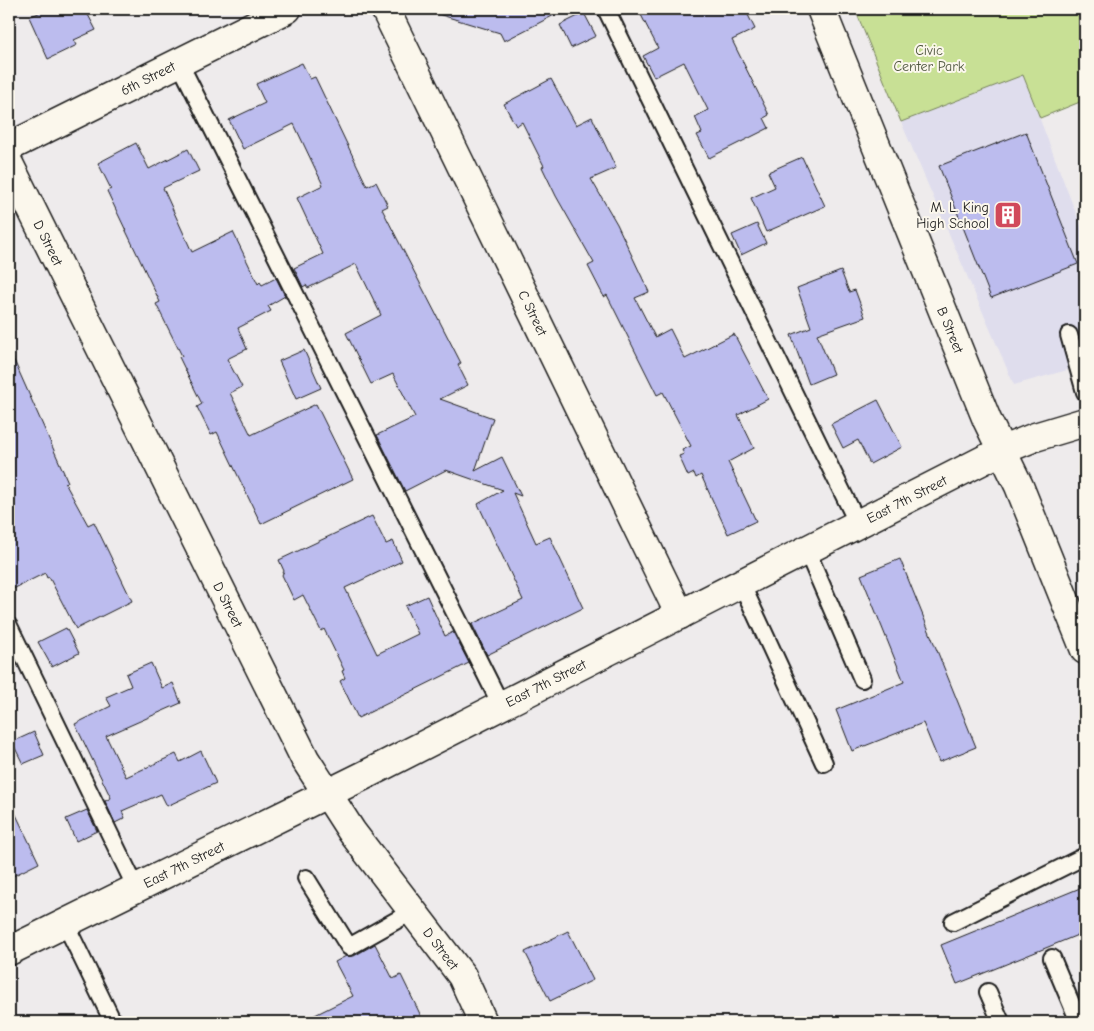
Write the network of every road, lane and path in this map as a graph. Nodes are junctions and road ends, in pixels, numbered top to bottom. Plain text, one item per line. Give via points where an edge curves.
1 (287, 9) edge
2 (384, 9) edge
3 (606, 9) edge
4 (821, 9) edge
5 (180, 64) junction
6 (9, 147) edge
7 (9, 164) edge
8 (1070, 335) dead end
9 (1085, 392) edge
10 (1085, 422) edge
11 (1003, 450) junction
12 (858, 524) junction
13 (807, 551) junction
14 (742, 585) junction
15 (680, 615) junction
16 (9, 626) edge
17 (1085, 650) edge
18 (862, 679) dead end
19 (501, 705) junction
20 (824, 763) dead end
21 (328, 793) junction
22 (1085, 856) edge
23 (306, 878) dead end
24 (136, 888) junction
25 (413, 911) junction
26 (953, 922) dead end
27 (65, 923) junction
28 (9, 951) edge
29 (1052, 958) dead end
30 (988, 992) dead end
31 (113, 1022) edge
32 (484, 1022) edge
33 (1001, 1022) edge
34 (1079, 1022) edge

1 - 5 street, 6th Street
2 - 15 street, C Street
3 - 12 lane
4 - 11 street, B Street via 987,420
5 - 6 street, 6th Street
5 - 19 lane
7 - 21 street, D Street via 305,759
8 - 9 lane
10 - 11 street, East 7th Street via 1035,436
11 - 12 street, East 7th Street
11 - 17 street, B Street
12 - 13 street, East 7th Street
13 - 14 street, East 7th Street
13 - 18 lane
14 - 15 street, East 7th Street
14 - 20 lane
15 - 19 street, East 7th Street
16 - 24 lane
19 - 21 street, East 7th Street
21 - 24 street, East 7th Street
21 - 25 street, D Street via 352,832
22 - 26 lane
23 - 25 lane via 349,947
24 - 27 street, East 7th Street
25 - 32 street, D Street via 462,976
27 - 28 street, East 7th Street
27 - 31 lane
29 - 34 lane
30 - 33 lane

